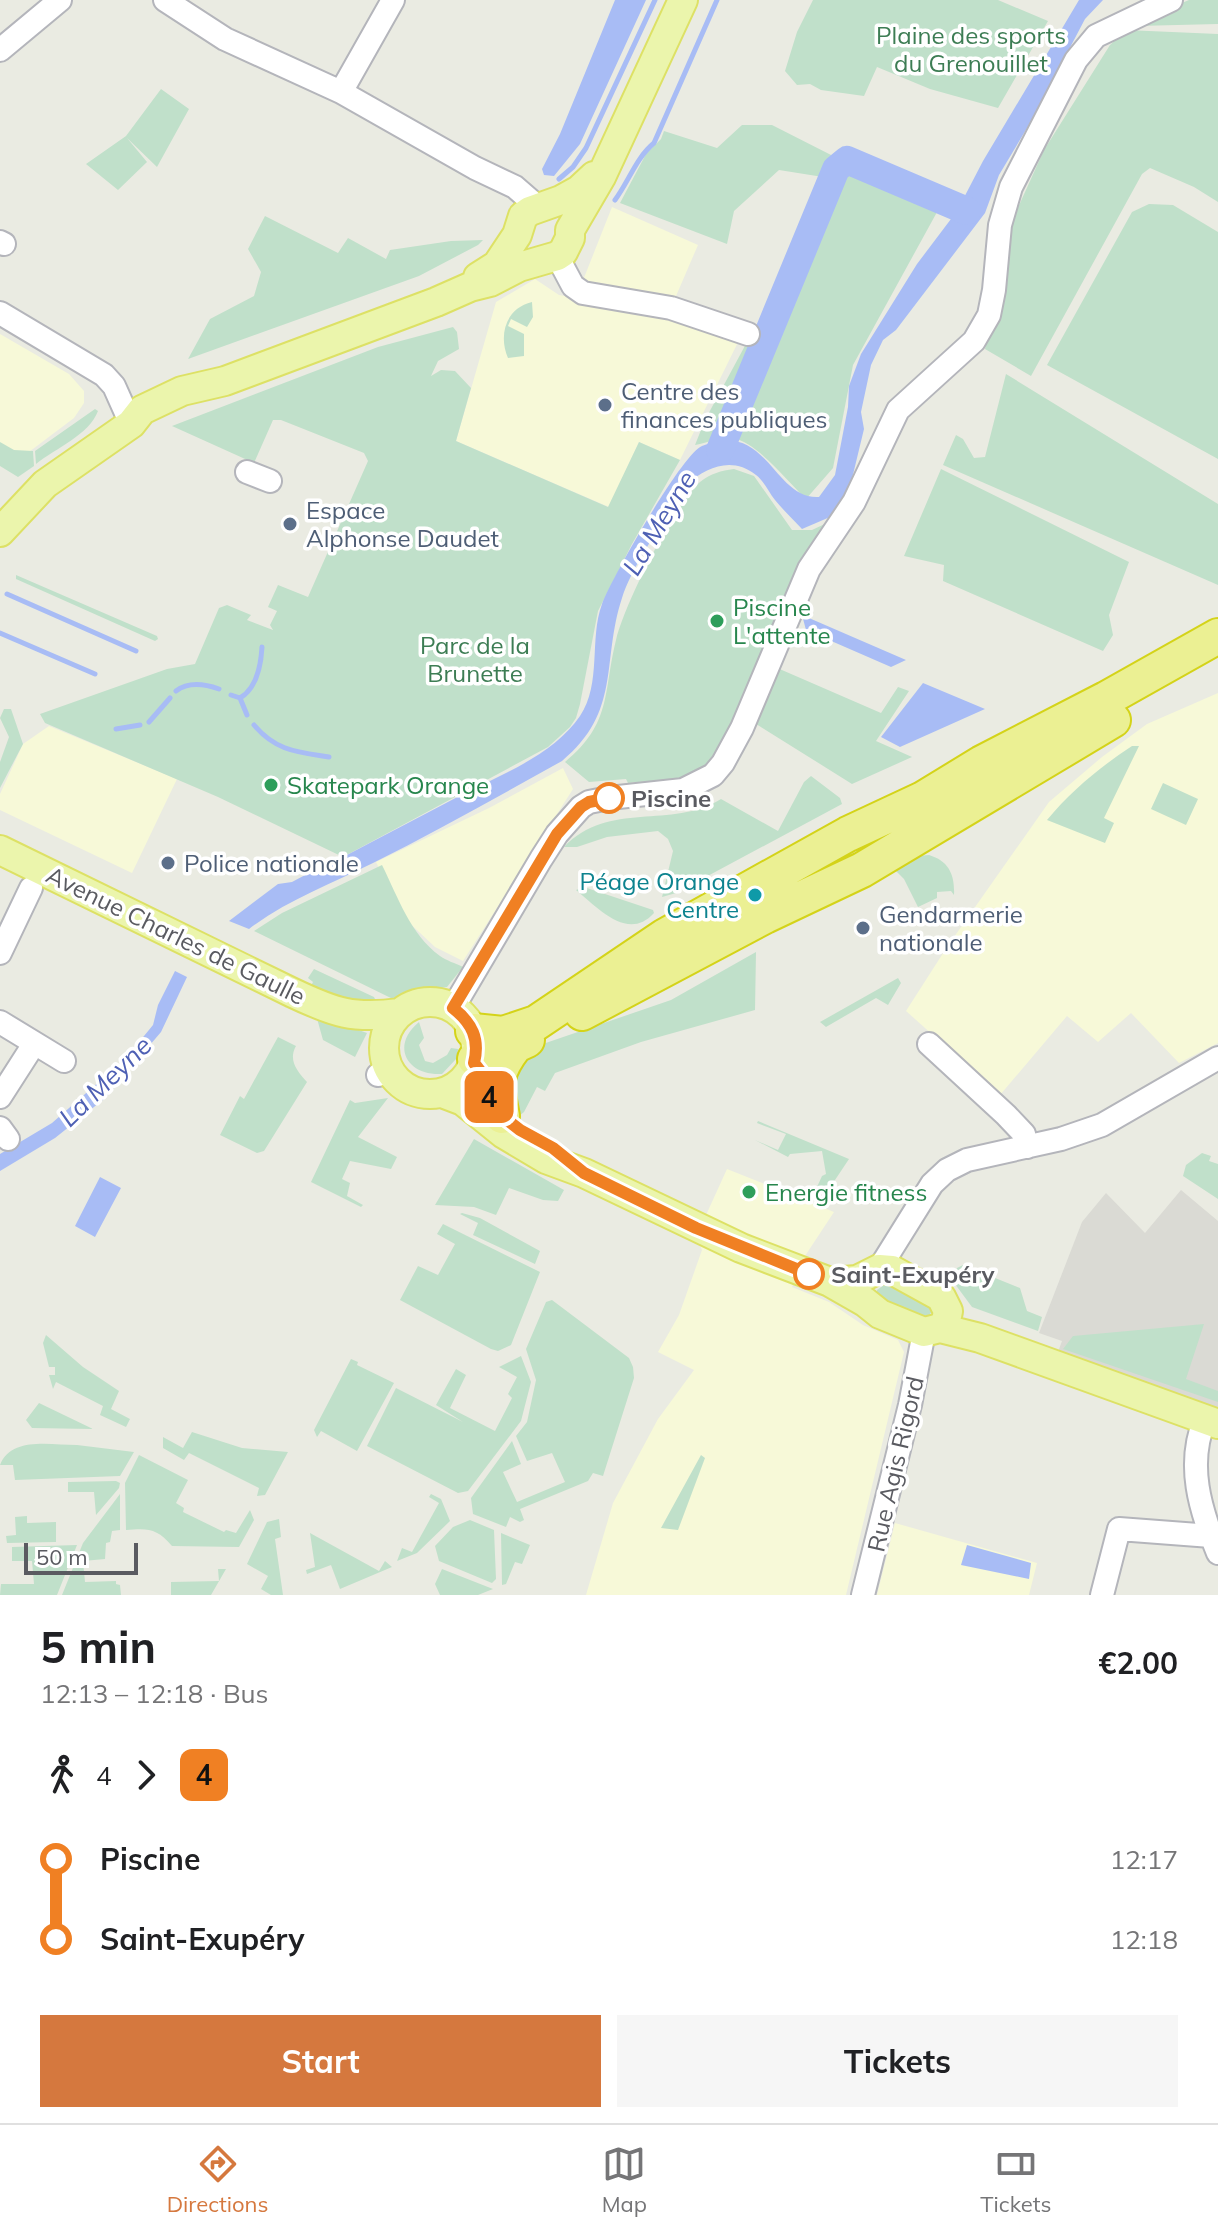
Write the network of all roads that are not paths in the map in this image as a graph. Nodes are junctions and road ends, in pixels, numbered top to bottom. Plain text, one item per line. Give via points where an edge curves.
1 (60, 0) edge
2 (165, 0) edge
3 (393, 0) edge
4 (683, 0) edge
5 (1171, 0) edge
6 (4, 39) edge
7 (341, 92) junction
8 (611, 156) junction
9 (530, 218) junction
10 (570, 230) junction
11 (550, 258) junction
12 (470, 287) junction
13 (0, 313) edge
14 (748, 334) dead end
15 (131, 424) junction
16 (247, 472) dead end
17 (270, 481) dead end
18 (0, 532) edge
19 (1217, 643) edge
20 (982, 763) junction
21 (923, 799) junction
22 (0, 850) edge
23 (31, 888) dead end
24 (653, 931) junction
25 (0, 953) edge
26 (625, 977) junction
27 (569, 1001) junction
28 (400, 1013) junction
29 (354, 1016) junction
30 (0, 1022) edge
31 (469, 1040) junction
32 (34, 1044) junction
33 (929, 1044) dead end
34 (515, 1046) junction
35 (1218, 1058) edge
36 (64, 1061) dead end
37 (384, 1063) junction
38 (442, 1093) junction
39 (0, 1097) edge
40 (502, 1116) junction
41 (1027, 1147) junction
42 (584, 1173) junction
43 (879, 1281) junction
44 (937, 1324) junction
45 (1212, 1422) edge
46 (1215, 1544) edge
47 (863, 1595) edge
48 (1102, 1595) edge

1 - 6 street
2 - 7 street via 225,39
3 - 7 street
4 - 8 main road
5 - 31 street via 1096,36 1076,60 1011,187 1000,225 989,315 974,341 898,410 854,502 809,569 723,763 713,775 683,790 609,798 581,807 541,859
7 - 9 street via 525,193
8 - 9 main road via 579,190
8 - 10 main road
9 - 10 main road via 562,214
9 - 11 main road via 522,249
9 - 12 main road via 497,265
10 - 11 main road via 567,245
11 - 12 main road
11 - 14 street via 583,293 671,308
12 - 15 main road via 225,381 182,391 142,410
13 - 15 street via 104,375
15 - 18 main road via 45,484
16 - 17 street
19 - 20 highway
19 - 26 highway via 1055,754 862,870
20 - 21 highway
20 - 24 highway via 889,795 774,850 693,896
21 - 24 highway via 842,826
21 - 26 highway via 848,834 665,936
21 - 27 highway via 773,892
22 - 29 main road, Avenue Charles de Gaulle via 293,993
23 - 25 street
24 - 26 highway
26 - 27 highway
26 - 34 highway
27 - 31 highway via 536,1023
28 - 29 main road, Avenue Charles de Gaulle
28 - 31 main road via 426,1002 440,1003
28 - 37 main road via 386,1033
29 - 37 main road, Avenue Charles de Gaulle
30 - 32 street
31 - 34 highway
31 - 38 main road via 462,1082
31 - 40 main road via 489,1098
32 - 36 street
32 - 39 street
33 - 41 street via 1006,1115 1024,1134
34 - 40 highway via 496,1082
35 - 41 street via 1102,1125
37 - 38 main road via 411,1090
38 - 42 main road via 474,1109 528,1149
40 - 42 main road
41 - 43 street via 967,1160 947,1170 909,1220 898,1242 900,1263
42 - 43 main road via 730,1243 830,1282
43 - 44 main road via 941,1297
43 - 44 main road via 874,1311
44 - 45 main road
44 - 47 street, Rue Agis Rigord via 910,1405
45 - 46 street via 1195,1446 1196,1483
46 - 48 street via 1119,1529

